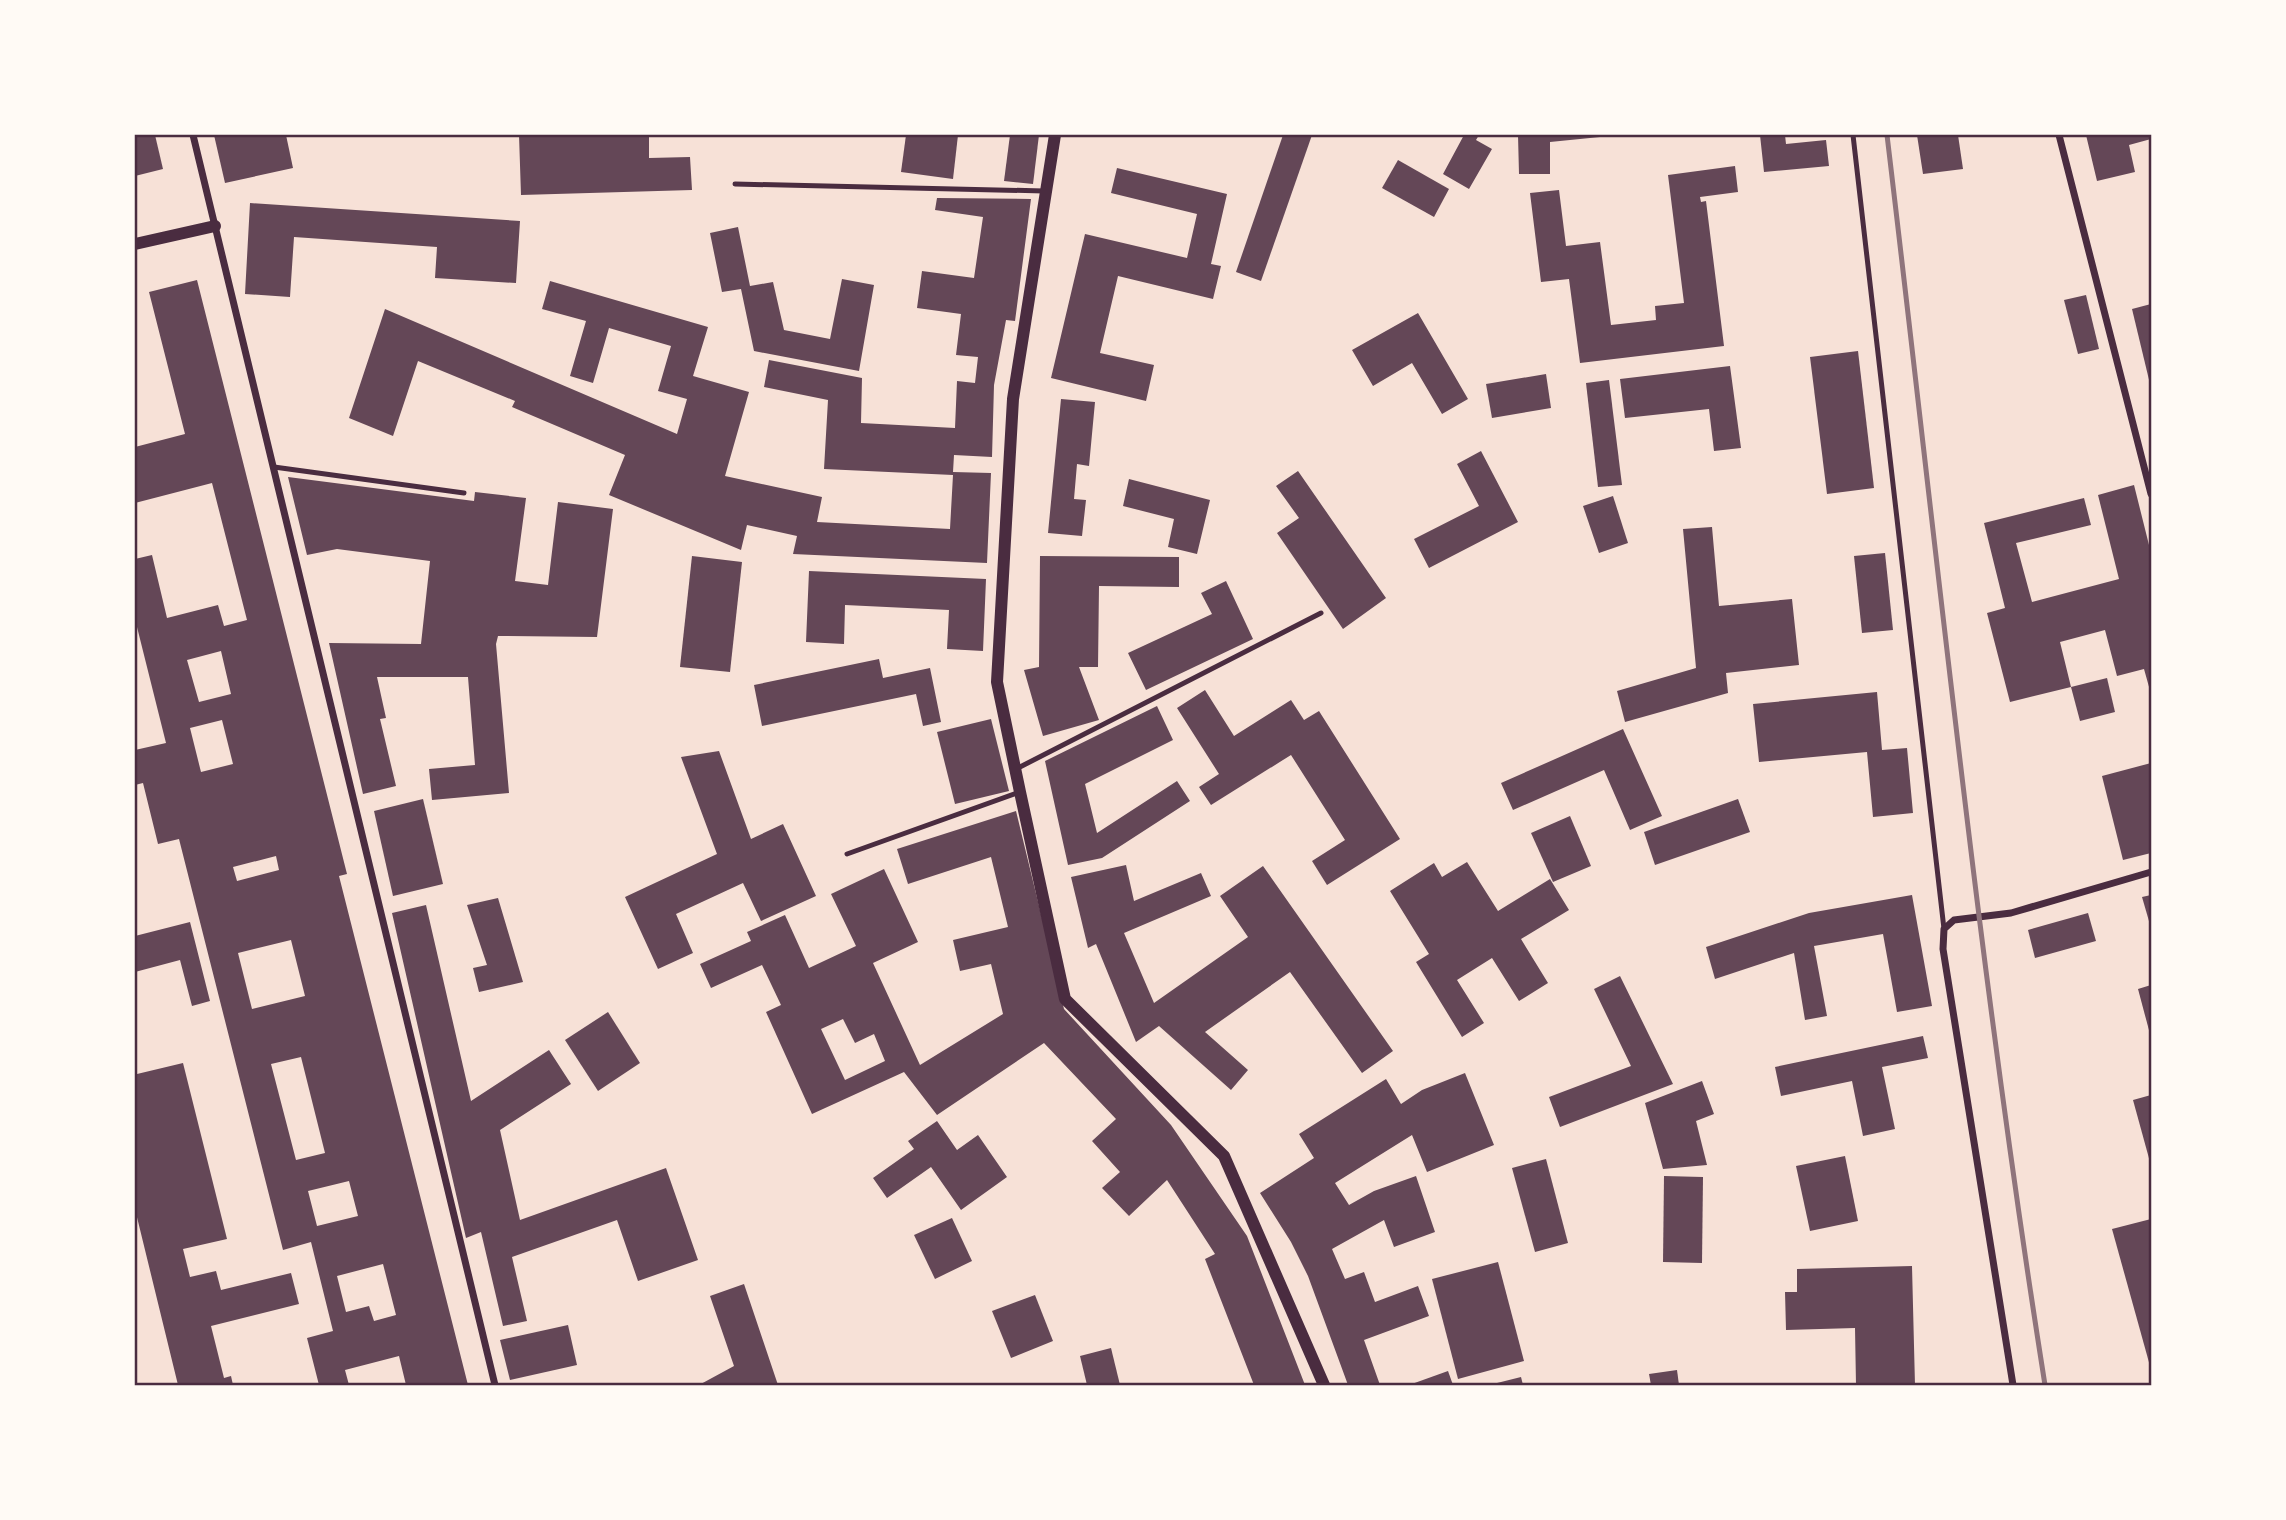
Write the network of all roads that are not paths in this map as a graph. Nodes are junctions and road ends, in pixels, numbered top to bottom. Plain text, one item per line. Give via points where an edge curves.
1 (193, 135) edge
2 (1055, 135) edge
3 (1853, 135) edge
4 (2059, 135) edge
5 (735, 184) dead end
6 (1047, 191) junction
7 (215, 226) junction
8 (135, 244) edge
9 (274, 467) junction
10 (464, 493) dead end
11 (2151, 494) edge
12 (1321, 613) dead end
13 (1017, 769) junction
14 (1020, 792) junction
15 (847, 854) dead end
16 (2151, 872) edge
17 (1944, 929) junction
18 (495, 1385) edge
19 (1324, 1385) edge
20 (2013, 1385) edge

1 - 7 street
2 - 6 street
3 - 17 lane
4 - 11 street
5 - 6 lane
6 - 13 street via 1013,399 998,655 997,682
7 - 8 street
7 - 9 street
9 - 10 lane
9 - 18 street
12 - 13 lane
13 - 14 street
14 - 15 lane
14 - 19 street via 1065,999 1224,1156
16 - 17 street via 2011,913 1954,920
17 - 20 street via 1943,949

